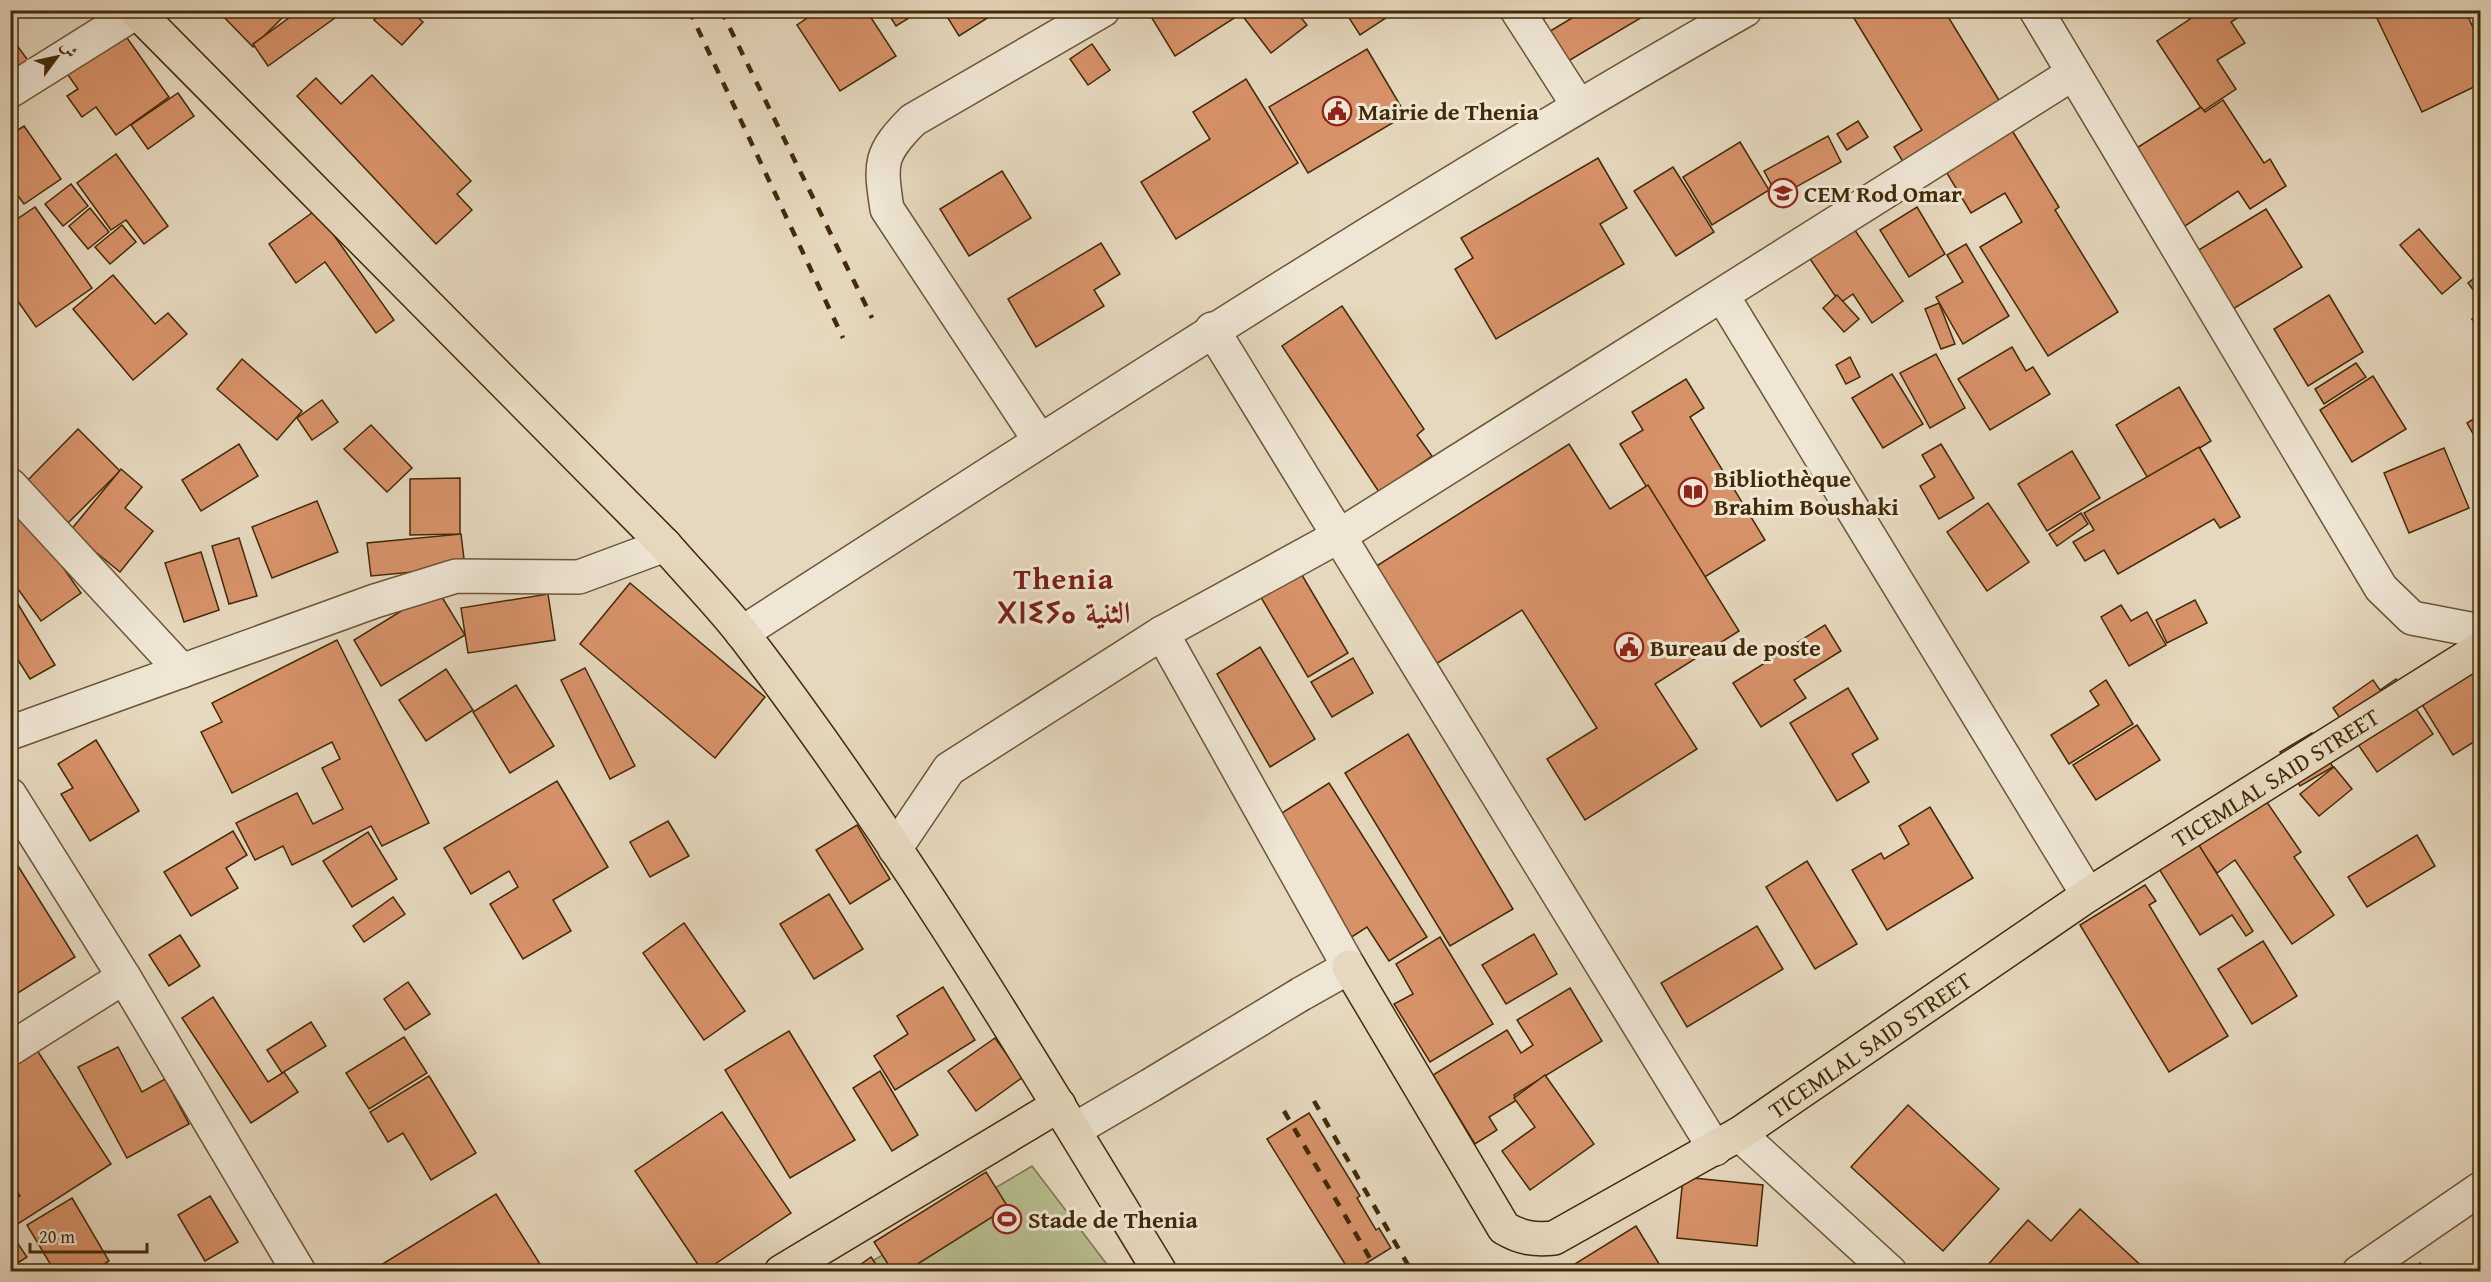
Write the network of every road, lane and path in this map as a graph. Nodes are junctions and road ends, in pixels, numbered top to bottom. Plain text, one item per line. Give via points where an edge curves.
1 (1103, 10) edge
2 (1517, 10) edge
3 (1745, 10) edge
4 (2036, 10) edge
5 (136, 11) edge
6 (2072, 74) junction
7 (10, 91) edge
8 (1578, 105) junction
9 (1722, 295) junction
10 (1212, 329) junction
11 (1040, 441) junction
12 (10, 485) edge
13 (1339, 536) junction
14 (665, 545) junction
15 (2481, 631) edge
16 (742, 633) junction
17 (1162, 633) junction
18 (2481, 649) edge
19 (182, 671) junction
20 (10, 733) edge
21 (10, 795) edge
22 (895, 849) junction
23 (2088, 895) junction
24 (1349, 967) junction
25 (124, 977) junction
26 (10, 1049) edge
27 (1066, 1118) junction
28 (1727, 1141) junction
29 (2481, 1189) edge
30 (299, 1272) edge
31 (782, 1272) edge
32 (1160, 1272) edge
33 (1890, 1272) edge
34 (2359, 1272) edge

1 - 11 street via 914,120 892,141 881,171 887,209
2 - 8 street
3 - 8 street
4 - 6 street
5 - 7 street
5 - 14 main road
6 - 9 street
6 - 15 street via 2381,588 2412,618
8 - 10 street
9 - 13 street
9 - 23 street
10 - 11 street
10 - 13 street
11 - 16 street
12 - 19 street
13 - 17 street
13 - 28 street
14 - 16 main road
14 - 19 street via 579,577 456,576
16 - 22 main road
17 - 22 street via 950,769
17 - 24 street
18 - 23 main road, TICEMLAL SAID STREET
19 - 20 street
21 - 25 street
22 - 27 main road
23 - 28 main road, TICEMLAL SAID STREET
24 - 27 street, bridge via 1151,1085
24 - 28 main road, TICEMLAL SAID STREET via 1504,1228 1519,1236 1536,1240 1569,1232
25 - 26 street
25 - 30 street
27 - 31 main road
27 - 32 main road
28 - 33 street
29 - 34 street

